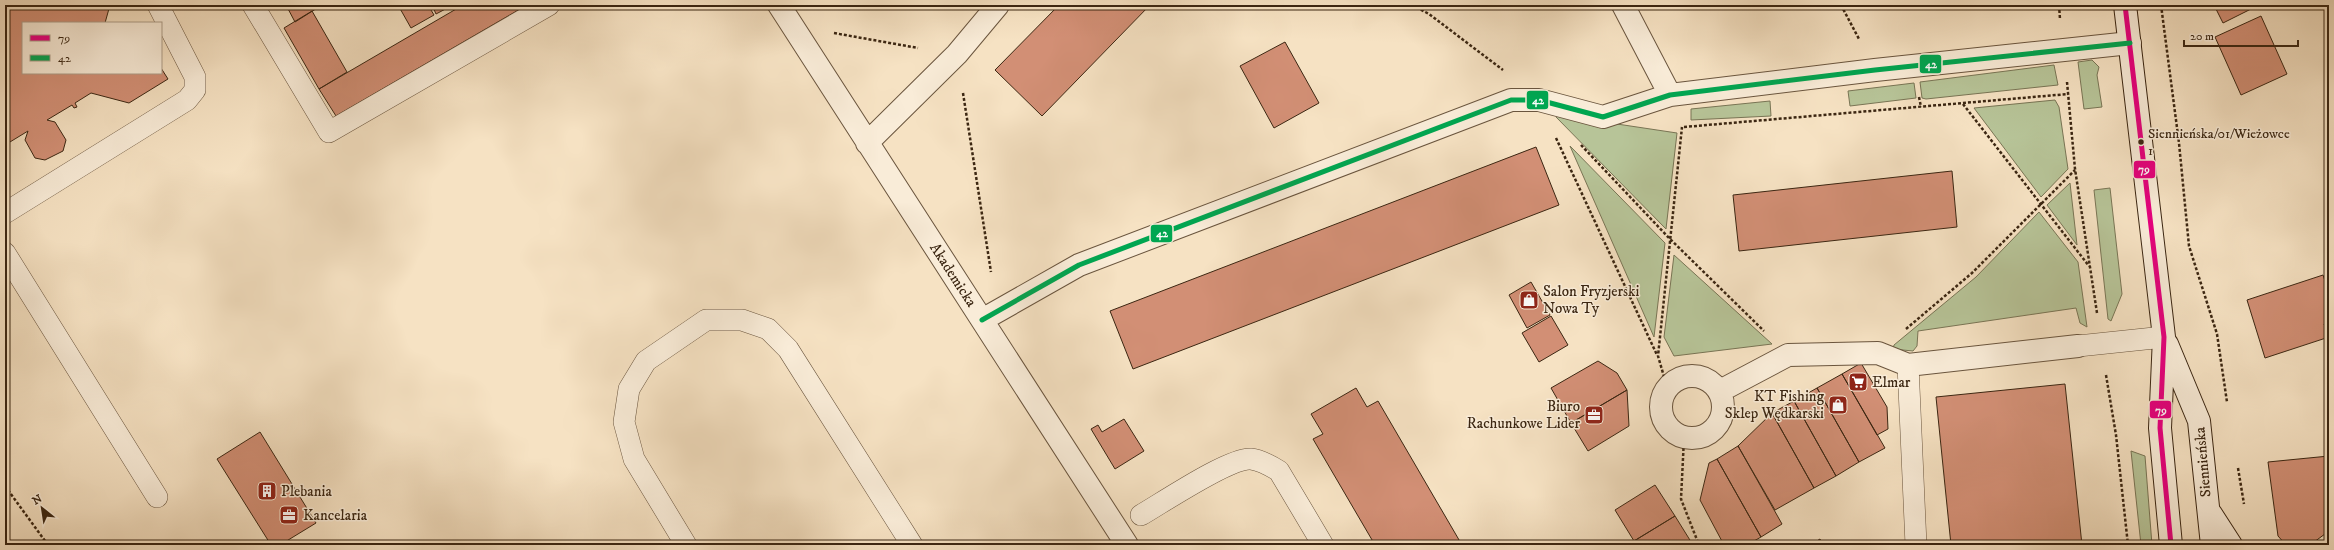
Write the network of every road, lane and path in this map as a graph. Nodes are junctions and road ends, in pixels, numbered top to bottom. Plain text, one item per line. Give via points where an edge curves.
1 (158, 5) edge
2 (254, 5) edge
3 (549, 5) edge
4 (779, 5) edge
5 (998, 5) edge
6 (1412, 5) edge
7 (1623, 5) edge
8 (1841, 5) edge
9 (2059, 5) edge
10 (2125, 5) edge
11 (2161, 5) edge
12 (828, 32) dead end
13 (2130, 43) junction
14 (2064, 51) junction
15 (957, 54) junction
16 (1491, 60) dead end
17 (1875, 70) junction
18 (2068, 94) junction
19 (1670, 95) junction
20 (1538, 100) junction
21 (1963, 104) junction
22 (1674, 126) dead end
23 (1682, 128) junction
24 (1577, 140) dead end
25 (867, 143) junction
26 (2075, 169) junction
27 (2040, 204) junction
28 (5, 213) edge
29 (1669, 238) junction
30 (5, 253) edge
31 (2090, 267) junction
32 (990, 315) junction
33 (2164, 337) junction
34 (2101, 343) junction
35 (2078, 346) joint
36 (1878, 353) junction
37 (1788, 355) junction
38 (1658, 356) junction
39 (1908, 365) junction
40 (1668, 387) junction
41 (1720, 391) junction
42 (2228, 407) dead end
43 (1684, 438) junction
44 (2238, 466) dead end
45 (5, 486) edge
46 (157, 497) dead end
47 (2207, 507) junction
48 (2245, 511) dead end
49 (1141, 515) dead end
50 (48, 545) edge
51 (686, 545) edge
52 (912, 545) edge
53 (1127, 545) edge
54 (1323, 545) edge
55 (1699, 545) edge
56 (1916, 545) edge
57 (2128, 545) edge
58 (2171, 545) edge
59 (2212, 545) edge
60 (2231, 545) edge

1 - 28 lane via 195,78 196,90 186,100
2 - 3 lane via 329,132
4 - 25 street, Akademicka
5 - 15 street
6 - 16 path via 1429,14
7 - 19 street
8 - 17 path
9 - 14 path
10 - 13 street, Siennieńska
11 - 42 path via 2189,246 2217,334
12 - 15 path
13 - 14 street
13 - 33 street, Siennieńska
14 - 17 street
14 - 18 path
15 - 25 street
15 - 32 path
17 - 19 street
18 - 21 path
18 - 26 path
19 - 20 street via 1603,117
19 - 23 path
20 - 32 street via 1511,100 1079,265
20 - 38 path
21 - 23 path
21 - 27 path
22 - 23 path
23 - 29 path
24 - 29 path
25 - 32 street, Akademicka
26 - 27 path
26 - 31 path
27 - 31 path
27 - 36 path via 1972,273
29 - 37 path
29 - 38 path
30 - 46 lane
31 - 34 path
32 - 53 street, Akademicka
33 - 34 lane
33 - 47 street, Siennieńska via 2199,421
33 - 58 street, Siennieńska via 2160,428
34 - 35 lane
34 - 57 path via 2116,436
35 - 39 street
36 - 37 street
36 - 39 street
37 - 41 street
38 - 40 path
39 - 56 lane
40 - 41 street via 1677,380 1689,376 1701,377 1712,382
40 - 43 street via 1662,398 1661,411 1673,432
41 - 43 street via 1724,409 1718,427 1697,439
43 - 55 path via 1681,499
44 - 48 path
45 - 50 path
47 - 59 street, Siennieńska
47 - 60 street
49 - 54 lane via 1230,463 1251,459 1279,471
51 - 52 lane via 634,459 624,422 629,389 646,361 706,320 742,320 768,329 788,349

